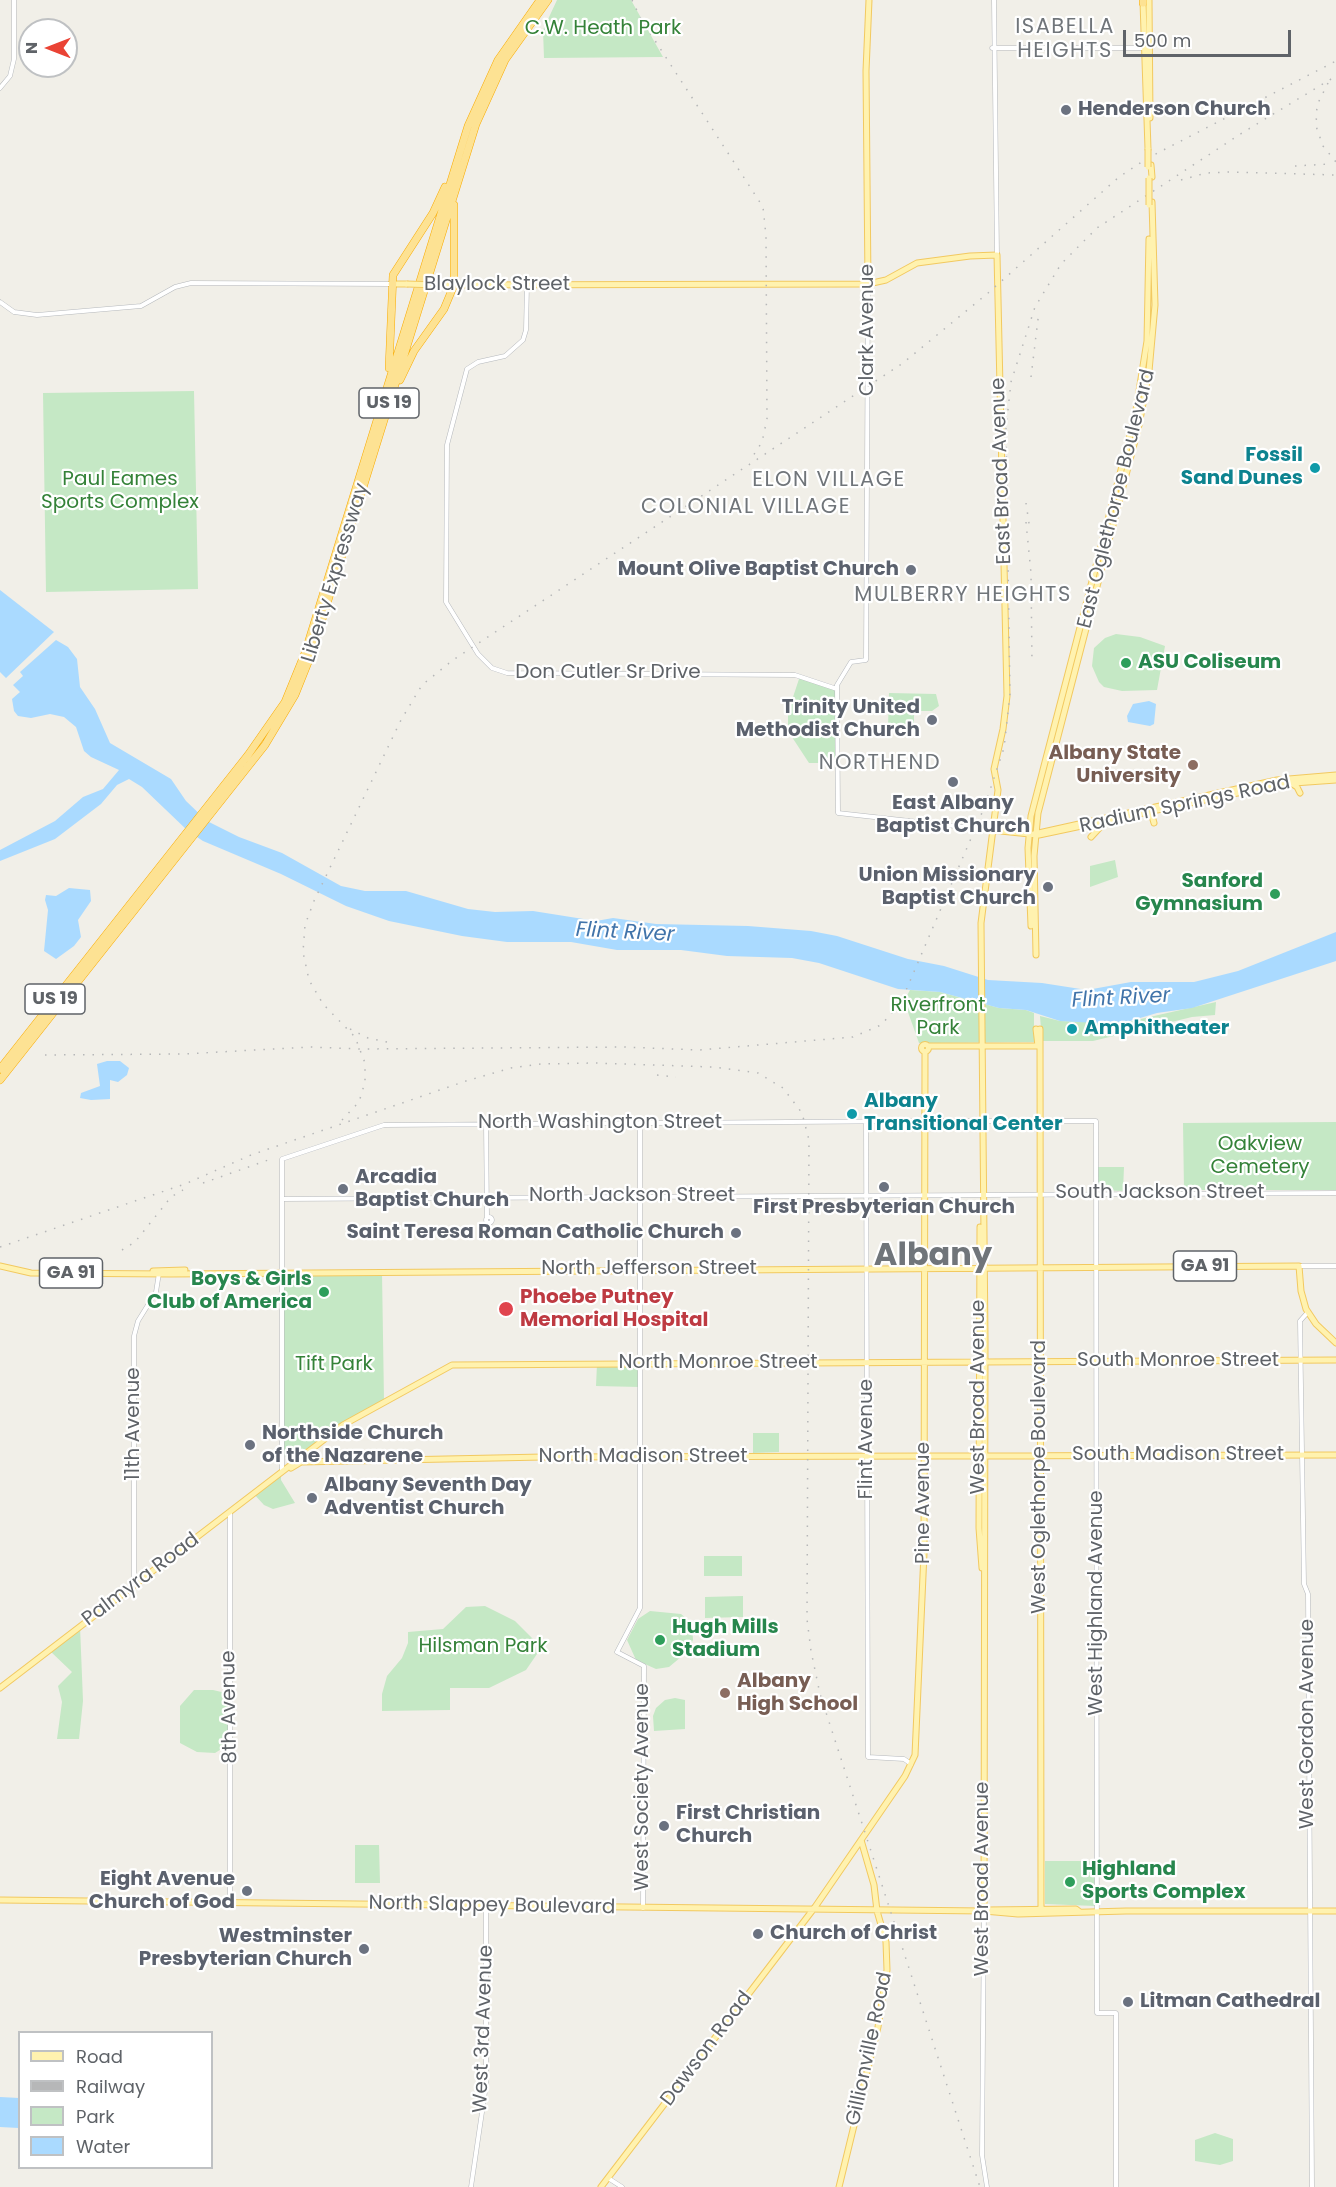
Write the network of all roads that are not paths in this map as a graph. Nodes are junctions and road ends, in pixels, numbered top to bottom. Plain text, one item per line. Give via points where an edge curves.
1 (14, 0) edge
2 (869, 0) edge
3 (994, 0) edge
4 (1145, 1) edge
5 (543, 2) edge
6 (993, 48) junction
7 (1147, 48) junction
8 (0, 88) edge
9 (476, 124) junction
10 (463, 142) junction
11 (1151, 203) junction
12 (997, 255) junction
13 (391, 284) junction
14 (868, 284) junction
15 (454, 285) junction
16 (527, 285) junction
17 (0, 302) edge
18 (382, 427) junction
19 (369, 446) junction
20 (837, 689) junction
21 (1336, 778) edge
22 (1314, 780) junction
23 (1290, 783) junction
24 (1236, 791) junction
25 (221, 795) junction
26 (1217, 795) junction
27 (1142, 813) junction
28 (1036, 821) junction
29 (1106, 821) junction
30 (1154, 823) dead end
31 (992, 830) junction
32 (1046, 830) junction
33 (1031, 834) junction
34 (1091, 837) dead end
35 (1028, 880) junction
36 (1035, 908) junction
37 (981, 940) joint
38 (95, 954) junction
39 (1038, 1029) dead end
40 (29, 1044) junction
41 (982, 1044) junction
42 (1038, 1046) junction
43 (1, 1068) edge
44 (0, 1080) edge
45 (0, 1084) edge
46 (1039, 1120) junction
47 (1096, 1120) joint
48 (925, 1121) junction
49 (981, 1121) junction
50 (866, 1122) junction
51 (640, 1123) junction
52 (486, 1124) junction
53 (981, 1193) junction
54 (1096, 1193) junction
55 (1336, 1193) edge
56 (867, 1194) junction
57 (924, 1194) junction
58 (1039, 1194) junction
59 (640, 1196) junction
60 (486, 1197) junction
61 (282, 1199) junction
62 (487, 1217) dead end
63 (0, 1266) edge
64 (1039, 1266) junction
65 (1096, 1266) junction
66 (1299, 1266) junction
67 (1336, 1266) edge
68 (924, 1267) junction
69 (982, 1267) junction
70 (867, 1268) junction
71 (640, 1269) junction
72 (282, 1271) junction
73 (159, 1272) junction
74 (1308, 1312) junction
75 (1336, 1343) edge
76 (1301, 1360) junction
77 (1336, 1360) edge
78 (982, 1361) junction
79 (1040, 1361) junction
80 (1096, 1361) junction
81 (867, 1362) junction
82 (924, 1362) junction
83 (639, 1364) junction
84 (452, 1365) joint
85 (982, 1455) junction
86 (1040, 1455) junction
87 (1096, 1455) junction
88 (1304, 1455) junction
89 (1336, 1455) edge
90 (867, 1456) junction
91 (924, 1456) junction
92 (640, 1457) junction
93 (301, 1462) joint
94 (282, 1471) junction
95 (230, 1512) junction
96 (135, 1584) junction
97 (0, 1688) edge
98 (911, 1764) junction
99 (861, 1840) junction
100 (821, 1898) junction
101 (0, 1900) edge
102 (230, 1903) junction
103 (486, 1906) junction
104 (643, 1908) junction
105 (1041, 1909) junction
106 (812, 1911) junction
107 (826, 1911) junction
108 (877, 1911) junction
109 (888, 1911) junction
110 (984, 1911) junction
111 (1098, 1911) junction
112 (1310, 1911) junction
113 (1336, 1911) edge
114 (1080, 1912) junction
115 (1034, 1914) junction
116 (1049, 1914) junction
117 (882, 1926) junction
118 (608, 2178) junction
119 (471, 2187) edge
120 (602, 2187) edge
121 (622, 2187) edge
122 (839, 2187) edge
123 (987, 2187) edge
124 (1116, 2187) edge
125 (1312, 2187) edge

1 - 8 street via 13,67
2 - 14 main road, Clark Avenue
3 - 6 street, East Broad Avenue
4 - 7 main road, East Oglethorpe Boulevard
5 - 9 highway, Liberty Expressway / US 19 via 505,60
5 - 10 highway, Liberty Expressway / US 19 via 492,70
6 - 7 street
6 - 12 street, East Broad Avenue
7 - 11 main road, East Oglethorpe Boulevard, bridge
9 - 15 highway via 454,209
9 - 18 highway, Liberty Expressway / US 19
10 - 13 highway via 435,211 399,264
10 - 19 highway, Liberty Expressway / US 19
11 - 28 main road, East Oglethorpe Boulevard via 1155,305 1146,392
11 - 33 main road, East Oglethorpe Boulevard via 1149,308 1138,398
12 - 14 main road, Blaylock Street via 917,263 886,280
12 - 31 main road, East Broad Avenue via 1007,696 994,769 998,790
13 - 15 main road, Blaylock Street, bridge
13 - 17 street, Blaylock Street via 191,283 141,306 37,315 15,312
13 - 19 highway via 390,362
14 - 16 main road, Blaylock Street
14 - 20 street, Clark Avenue via 866,660 849,664
15 - 16 main road, Blaylock Street
15 - 18 highway via 444,309 410,358
16 - 20 street, Don Cutler Sr Drive via 525,337 505,356 466,369 447,445 445,598 478,654 492,668 507,673 795,675
18 - 25 highway, Liberty Expressway / US 19 via 302,681 272,735
19 - 25 highway, Liberty Expressway / US 19 via 294,682 269,727
20 - 31 street via 841,815
21 - 22 main road, Radium Springs Road
21 - 24 main road, Radium Springs Road via 1287,778
22 - 23 main road, Radium Springs Road
22 - 23 main road via 1302,791
23 - 24 main road, Radium Springs Road
24 - 26 main road, Radium Springs Road
25 - 38 highway, Liberty Expressway / US 19
26 - 27 main road, Radium Springs Road
26 - 32 main road, Radium Springs Road
27 - 29 main road, Radium Springs Road
27 - 30 main road via 1152,816
28 - 32 main road
28 - 33 main road, East Oglethorpe Boulevard
29 - 33 main road, Radium Springs Road
29 - 34 main road
31 - 33 main road
31 - 37 main road, East Broad Avenue
32 - 33 main road, Radium Springs Road
33 - 35 main road, East Oglethorpe Boulevard
33 - 36 main road, East Oglethorpe Boulevard
35 - 36 main road
35 - 36 main road, East Oglethorpe Boulevard via 1035,955
37 - 41 main road, West Broad Avenue
38 - 40 highway, Liberty Expressway / US 19
38 - 43 highway, Liberty Expressway / US 19
39 - 42 main road
40 - 44 highway, Liberty Expressway / US 19
40 - 45 highway
41 - 42 main road
41 - 48 main road, Pine Avenue via 925,1049
41 - 49 main road, West Broad Avenue
42 - 46 main road, West Oglethorpe Boulevard
46 - 47 street, North Washington Street
46 - 49 street, North Washington Street
46 - 58 main road, West Oglethorpe Boulevard
47 - 54 street, West Highland Avenue
48 - 49 street, North Washington Street
48 - 50 street, North Washington Street
48 - 57 main road, Pine Avenue
49 - 53 main road, West Broad Avenue
50 - 51 street, North Washington Street
50 - 56 street, Flint Avenue
51 - 52 street, North Washington Street
51 - 59 street
52 - 60 street
52 - 61 street, North Washington Street via 380,1125 282,1159
53 - 57 street, North Jackson Street
53 - 58 street, South Jackson Street
53 - 69 main road, West Broad Avenue
54 - 55 street, South Jackson Street
54 - 58 street, South Jackson Street
54 - 65 street, West Highland Avenue
56 - 57 street, North Jackson Street
56 - 59 street, North Jackson Street
56 - 70 street, Flint Avenue
57 - 68 main road, Pine Avenue
58 - 64 main road, West Oglethorpe Boulevard
59 - 60 street, North Jackson Street
59 - 71 street
60 - 61 street, North Jackson Street
60 - 62 street
61 - 72 street
63 - 73 main road, North Jefferson Street / GA 91 via 30,1273
64 - 65 main road, GA 91
64 - 69 main road, GA 91
64 - 79 main road, West Oglethorpe Boulevard
65 - 66 main road, GA 91
65 - 80 street, West Highland Avenue
66 - 67 street
66 - 74 main road via 1301,1295
68 - 69 main road, North Jefferson Street / GA 91
68 - 70 main road, North Jefferson Street / GA 91
68 - 82 main road, Pine Avenue
69 - 78 main road, West Broad Avenue
70 - 71 main road, North Jefferson Street / GA 91
70 - 81 street, Flint Avenue
71 - 72 main road, North Jefferson Street / GA 91
71 - 83 street
72 - 73 main road, North Jefferson Street / GA 91
72 - 94 street
73 - 96 street, 11th Avenue via 155,1294 142,1313 134,1336
74 - 75 main road
74 - 76 street, West Gordon Avenue via 1300,1321
76 - 77 main road, South Monroe Street
76 - 80 main road, South Monroe Street
76 - 88 street, West Gordon Avenue
78 - 79 main road, South Monroe Street
78 - 82 main road, North Monroe Street
78 - 85 main road, West Broad Avenue
79 - 80 main road, South Monroe Street
79 - 86 main road, West Oglethorpe Boulevard
80 - 87 street, West Highland Avenue
81 - 82 main road, North Monroe Street
81 - 83 main road, North Monroe Street
81 - 90 street, Flint Avenue
82 - 91 main road, Pine Avenue
83 - 84 main road, North Monroe Street
83 - 92 street
84 - 94 main road, Palmyra Road via 349,1420
85 - 86 main road, South Madison Street
85 - 91 main road, North Madison Street
85 - 110 main road, West Broad Avenue
86 - 87 main road, South Madison Street
86 - 105 main road, West Oglethorpe Boulevard
87 - 88 main road, South Madison Street
87 - 111 street, West Highland Avenue
88 - 89 main road, South Madison Street
88 - 112 street, West Gordon Avenue
90 - 91 main road, North Madison Street
90 - 92 main road, North Madison Street
90 - 98 street, Flint Avenue via 868,1757 904,1759
91 - 98 main road, Pine Avenue via 922,1611 915,1751
92 - 93 main road, North Madison Street
92 - 104 street, West Society Avenue via 640,1608 617,1652 644,1666
93 - 94 main road, Palmyra Road
94 - 95 main road, Palmyra Road
95 - 96 main road, Palmyra Road
95 - 102 street, 8th Avenue
96 - 97 main road, Palmyra Road
98 - 99 main road, Pine Avenue
99 - 100 main road, Pine Avenue
99 - 108 main road, Gillionville Road
100 - 106 main road, Pine Avenue
100 - 107 main road
101 - 102 main road, North Slappey Boulevard
102 - 103 main road, North Slappey Boulevard
103 - 104 main road, North Slappey Boulevard
103 - 119 street, West 3rd Avenue via 486,2077
104 - 106 main road, North Slappey Boulevard
105 - 110 main road, North Slappey Boulevard
105 - 114 main road, North Slappey Boulevard
105 - 115 main road
105 - 116 main road
106 - 107 main road, North Slappey Boulevard
106 - 118 main road, Dawson Road
107 - 108 main road, North Slappey Boulevard
108 - 109 main road, North Slappey Boulevard
108 - 117 main road, Gillionville Road
109 - 110 main road, North Slappey Boulevard
109 - 117 main road
110 - 115 main road, North Slappey Boulevard
110 - 123 street, West Broad Avenue via 982,2155
111 - 112 main road
111 - 114 main road
111 - 124 street, West Highland Avenue via 1097,2013 1116,2013
112 - 113 main road
112 - 125 street, West Gordon Avenue
114 - 116 main road, North Slappey Boulevard
115 - 116 main road, North Slappey Boulevard
117 - 122 main road, Gillionville Road via 887,1955 884,1999
118 - 120 main road, Dawson Road
118 - 121 street

